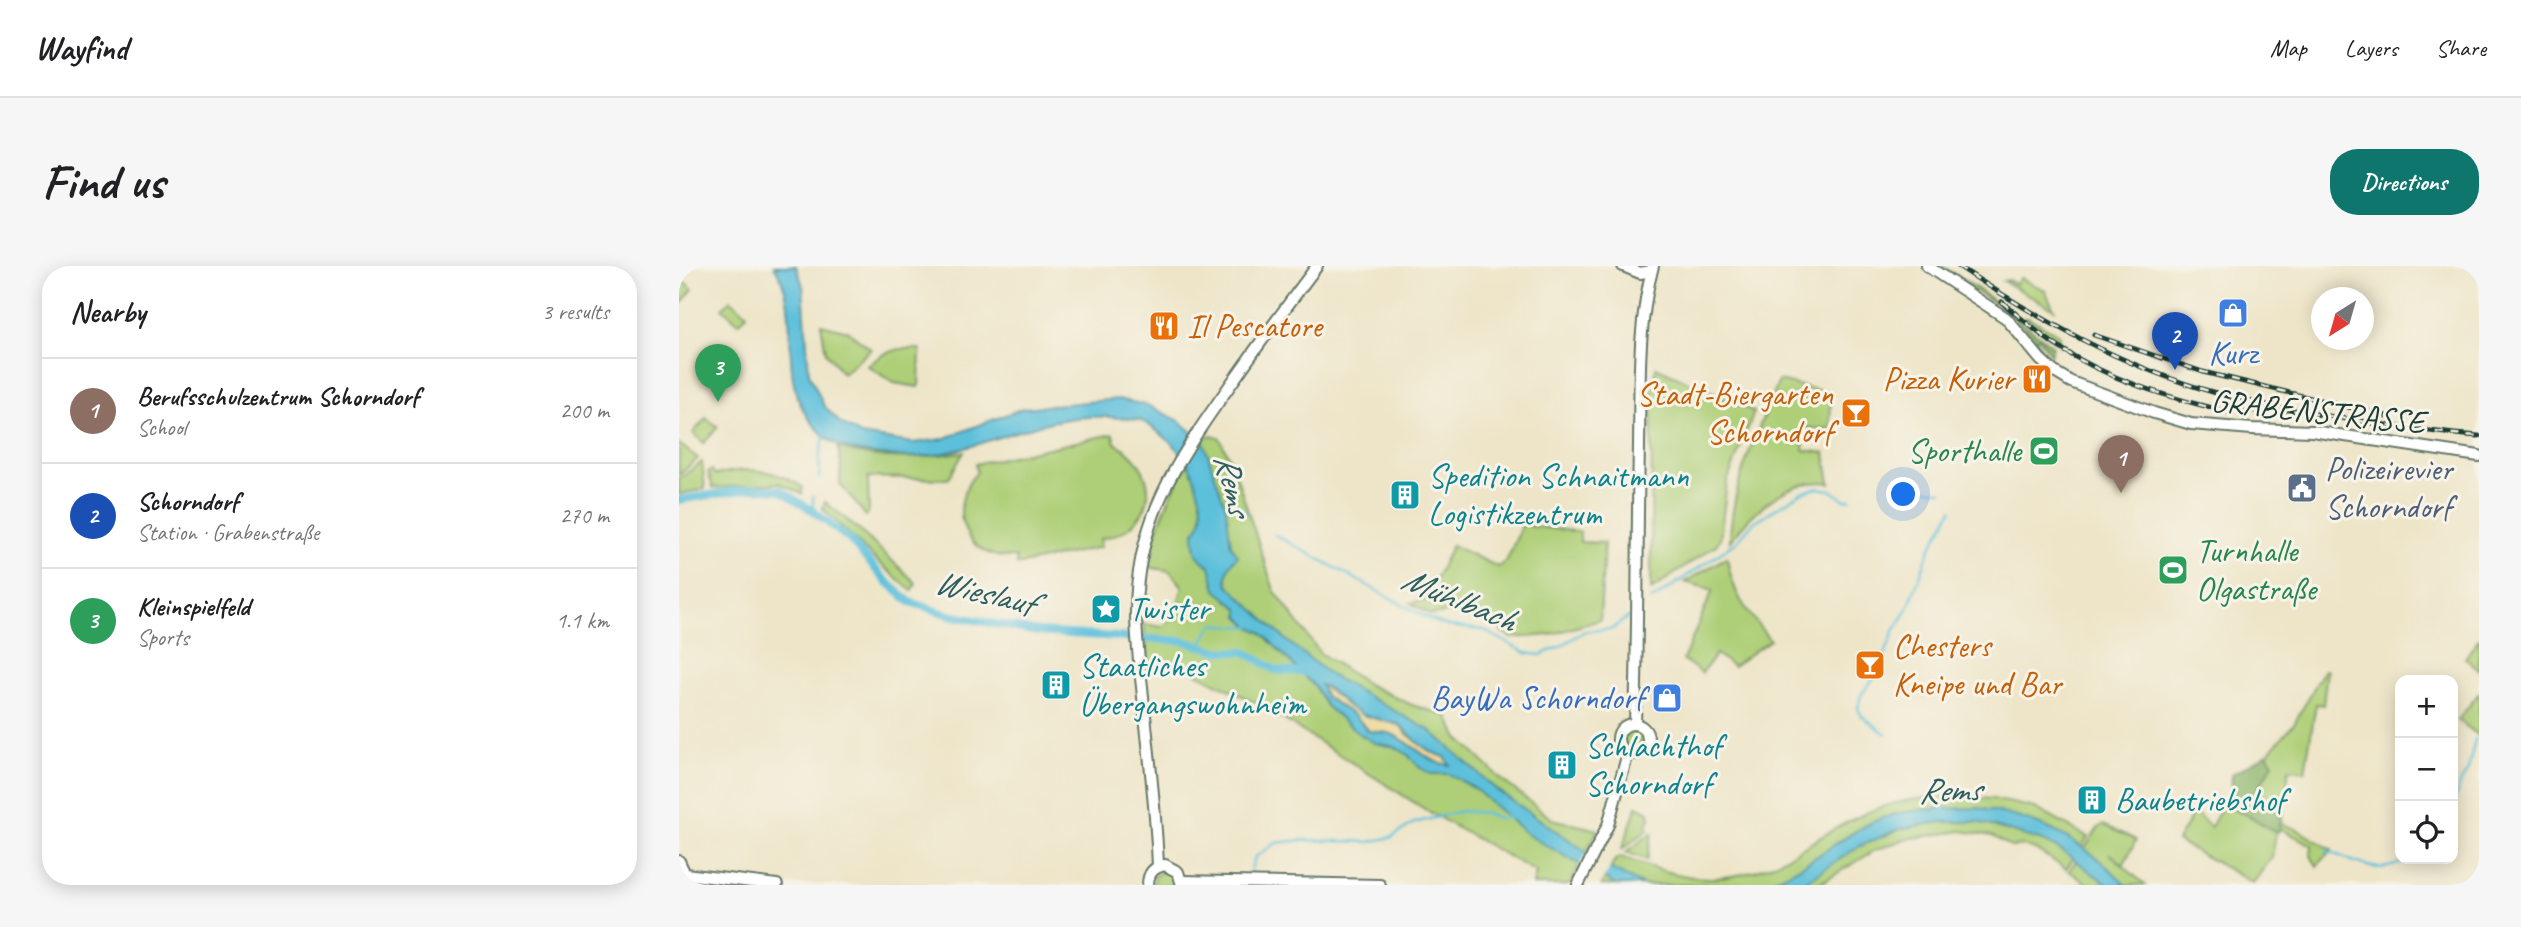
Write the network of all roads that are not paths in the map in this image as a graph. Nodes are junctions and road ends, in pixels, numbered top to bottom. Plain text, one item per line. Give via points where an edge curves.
1 (1317, 266) edge
2 (1623, 266) edge
3 (1927, 266) edge
4 (1652, 267) edge
5 (2479, 456) edge
6 (1635, 723) junction
7 (1628, 754) junction
8 (679, 861) edge
9 (1162, 866) junction
10 (683, 880) edge
11 (1246, 881) junction
12 (1182, 883) edge
13 (777, 885) edge
14 (1148, 885) edge
15 (1214, 885) edge
16 (1380, 885) edge
17 (1578, 885) edge

1 - 9 street via 1177,462 1144,544 1136,621
2 - 4 street via 1640,273
3 - 5 street, GRABENSTRASSE via 2006,318 2053,371 2154,413 2191,424 2312,431
4 - 6 street via 1639,361
6 - 7 street via 1623,727 1617,737 1619,747
6 - 7 street via 1645,729 1647,745 1639,753
7 - 17 street via 1599,846
8 - 10 street
9 - 12 street via 1175,869
9 - 14 street via 1150,874
10 - 13 street
11 - 12 street
11 - 15 street
11 - 16 street

